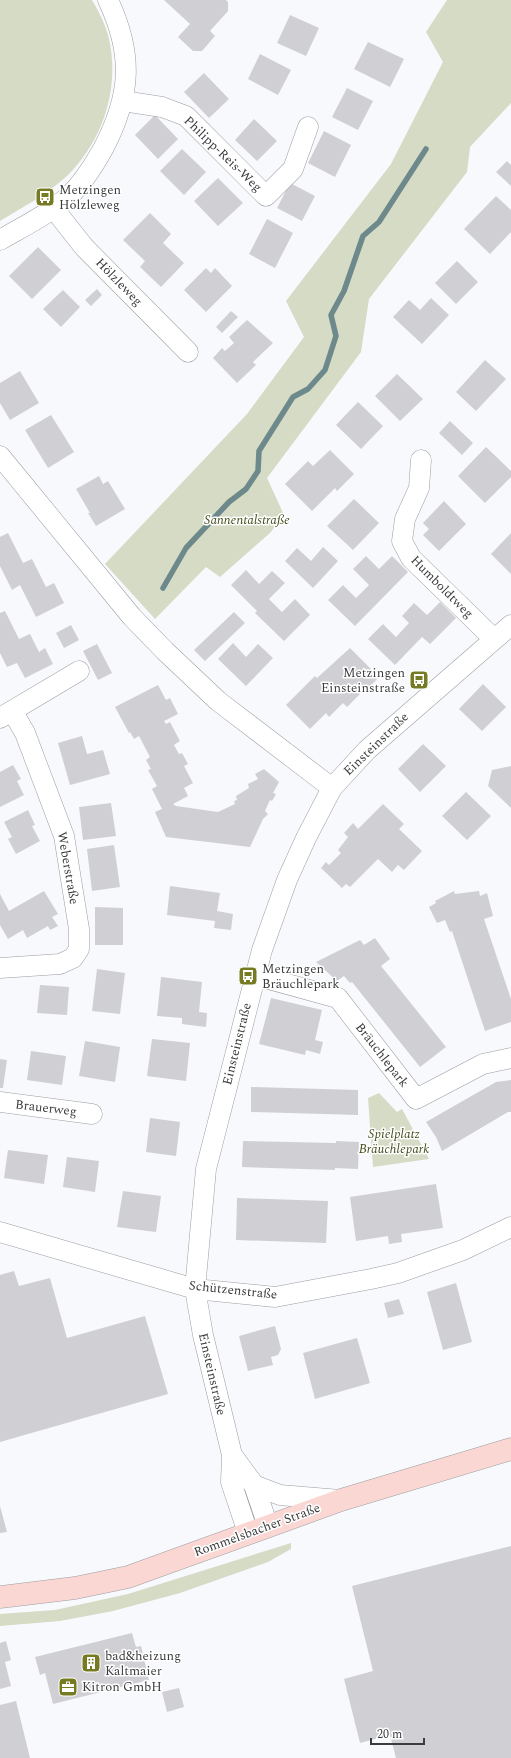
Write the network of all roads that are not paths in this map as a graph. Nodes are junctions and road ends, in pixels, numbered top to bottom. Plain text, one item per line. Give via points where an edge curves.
1 (108, 0) edge
2 (123, 101) junction
3 (308, 127) dead end
4 (54, 209) junction
5 (0, 240) edge
6 (188, 352) dead end
7 (0, 456) edge
8 (421, 460) dead end
9 (511, 625) edge
10 (494, 639) junction
11 (79, 671) dead end
12 (7, 715) edge
13 (332, 788) junction
14 (0, 968) edge
15 (254, 975) junction
16 (511, 1058) edge
17 (0, 1102) edge
18 (92, 1114) dead end
19 (511, 1227) edge
20 (0, 1232) edge
21 (195, 1289) junction
22 (511, 1449) edge
23 (232, 1455) junction
24 (250, 1480) junction
25 (341, 1500) junction
26 (258, 1530) junction
27 (0, 1597) edge

1 - 2 street via 121,36 124,56 126,74
2 - 3 street, Philipp-Reis-Weg via 162,107 186,116 266,196 293,169
2 - 4 street via 112,131 97,160 79,185
4 - 5 street
4 - 6 street, Hölzleweg via 84,247
7 - 13 street via 132,617 165,651 218,701
8 - 10 street, Humboldtweg via 419,488 405,519 402,541 411,558
9 - 10 street, Einsteinstraße
10 - 13 street, Einsteinstraße via 367,750
11 - 12 street
12 - 14 street, Weberstraße via 25,733 64,836 79,949 73,958 60,964
13 - 15 street, Einsteinstraße via 287,880
15 - 16 street, Bräuchlepark via 338,998 416,1099 483,1064
15 - 21 street, Einsteinstraße via 206,1169
17 - 18 street, Brauerweg
19 - 21 street, Schützenstraße via 463,1250 398,1273 372,1279 276,1296
20 - 21 street, Schützenstraße
21 - 23 street, Einsteinstraße via 204,1342
22 - 25 main road, Rommelsbacher Straße
23 - 24 street, Einsteinstraße
23 - 26 street, Einsteinstraße via 230,1482
24 - 25 street via 280,1495
24 - 26 street, Einsteinstraße
25 - 26 main road, Rommelsbacher Straße
26 - 27 main road, Rommelsbacher Straße via 128,1577 75,1588

